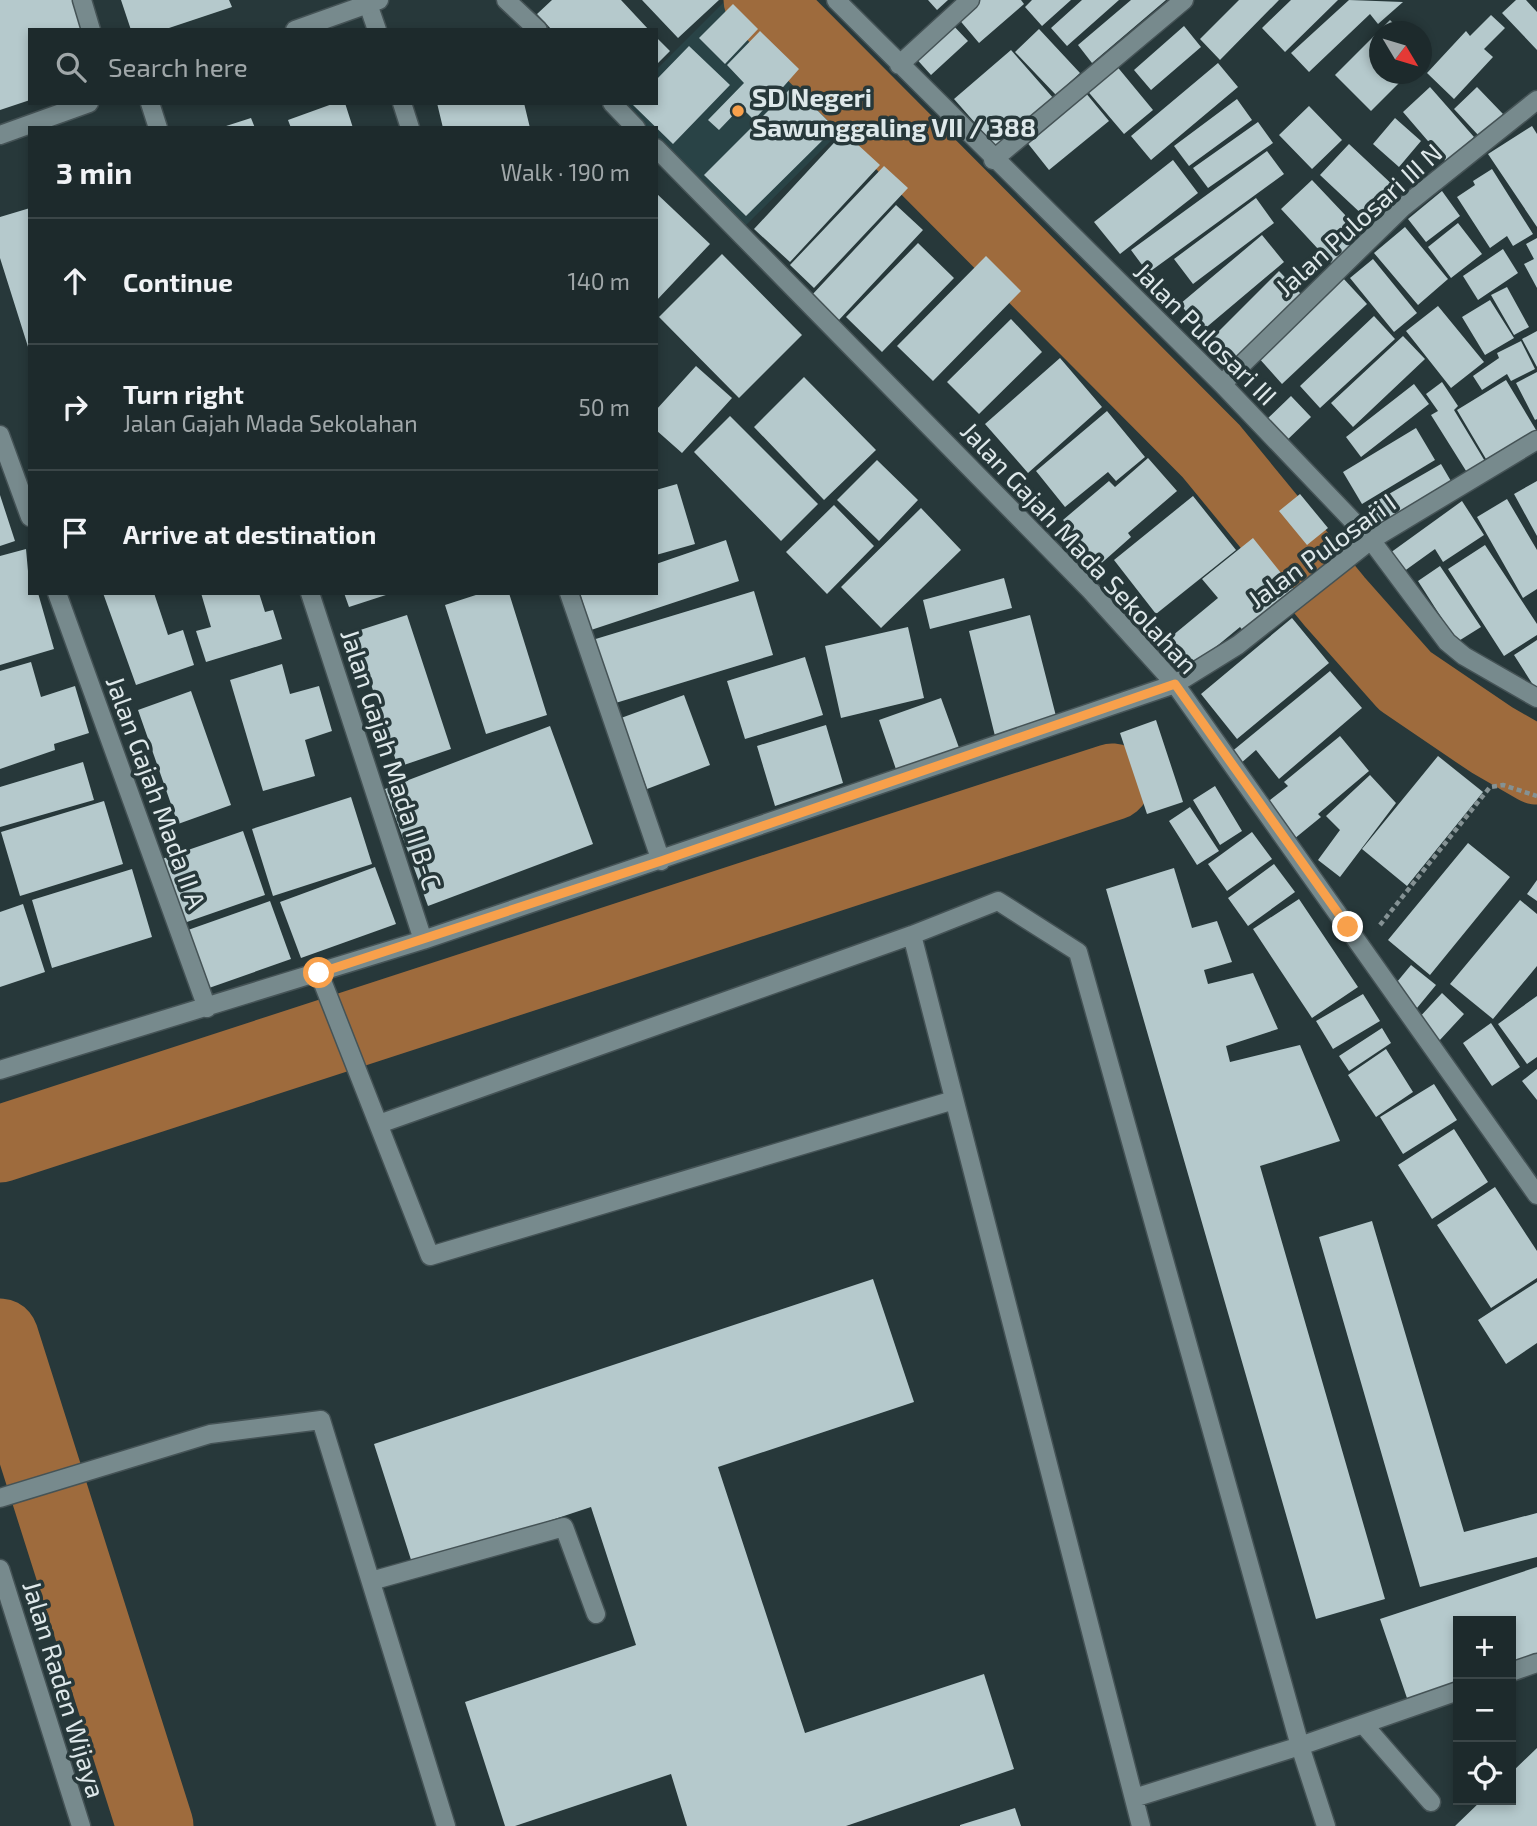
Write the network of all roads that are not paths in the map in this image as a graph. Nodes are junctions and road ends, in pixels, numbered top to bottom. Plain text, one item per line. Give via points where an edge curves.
1 (82, 0) edge
2 (506, 0) edge
3 (836, 0) edge
4 (970, 0) edge
5 (1184, 0) edge
6 (373, 2) edge
7 (90, 28) edge
8 (301, 28) edge
9 (377, 28) edge
10 (536, 28) edge
11 (899, 65) junction
12 (1537, 100) edge
13 (83, 105) edge
14 (151, 105) edge
15 (403, 105) edge
16 (614, 105) edge
17 (157, 126) edge
18 (409, 126) edge
19 (634, 126) edge
20 (0, 135) edge
21 (658, 150) edge
22 (993, 160) junction
23 (1222, 384) junction
24 (0, 435) edge
25 (1537, 440) edge
26 (28, 512) edge
27 (1371, 540) junction
28 (58, 595) edge
29 (311, 595) edge
30 (570, 595) edge
31 (1175, 684) junction
32 (1537, 698) edge
33 (661, 861) junction
34 (912, 935) junction
35 (423, 940) junction
36 (319, 973) junction
37 (207, 1008) junction
38 (0, 1070) edge
39 (954, 1100) junction
40 (379, 1124) junction
41 (1537, 1195) edge
42 (1, 1498) edge
43 (0, 1569) edge
44 (371, 1581) junction
45 (596, 1614) dead end
46 (1537, 1663) edge
47 (1516, 1670) edge
48 (1453, 1693) edge
49 (1363, 1724) junction
50 (1300, 1746) junction
51 (1134, 1798) junction
52 (1431, 1802) dead end
53 (81, 1826) edge
54 (446, 1826) edge
55 (1142, 1826) edge
56 (1326, 1826) edge

1 - 7 street
2 - 10 street
3 - 11 street, Jalan Pulosari III
4 - 11 street
5 - 22 street
6 - 8 street
6 - 9 street
11 - 22 street, Jalan Pulosari III
12 - 23 street, Jalan Pulosari III N via 1402,208
13 - 20 street
14 - 17 street
15 - 18 street
16 - 19 street
21 - 31 street, Jalan Gajah Mada Sekolahan via 1091,591
22 - 23 street, Jalan Pulosari III
23 - 27 street, Jalan Pulosari III
24 - 26 street
25 - 27 street, Jalan Pulosari I
27 - 31 street, Jalan Pulosari I via 1238,645
27 - 32 street, Jalan Pulosari III via 1447,642
28 - 37 street, Jalan Gajah Mada II A
29 - 35 street, Jalan Gajah Mada II B-C
30 - 33 street
31 - 33 street, Jalan Pulosari I
31 - 41 street, Jalan Gajah Mada Sekolahan
33 - 35 street, Jalan Pulosari I
34 - 39 street
34 - 40 street
34 - 50 street via 998,901 1078,952
35 - 36 street, Jalan Pulosari I
36 - 37 street, Jalan Pulosari I
36 - 40 street
37 - 38 street, Jalan Pulosari I
39 - 40 street via 430,1256
39 - 51 street
42 - 44 street via 210,1434 321,1420
43 - 53 street, Jalan Raden Wijaya
44 - 45 street via 564,1527
44 - 54 street
46 - 47 street
48 - 49 street
49 - 50 street
49 - 52 street
50 - 51 street
50 - 56 street
51 - 55 street

